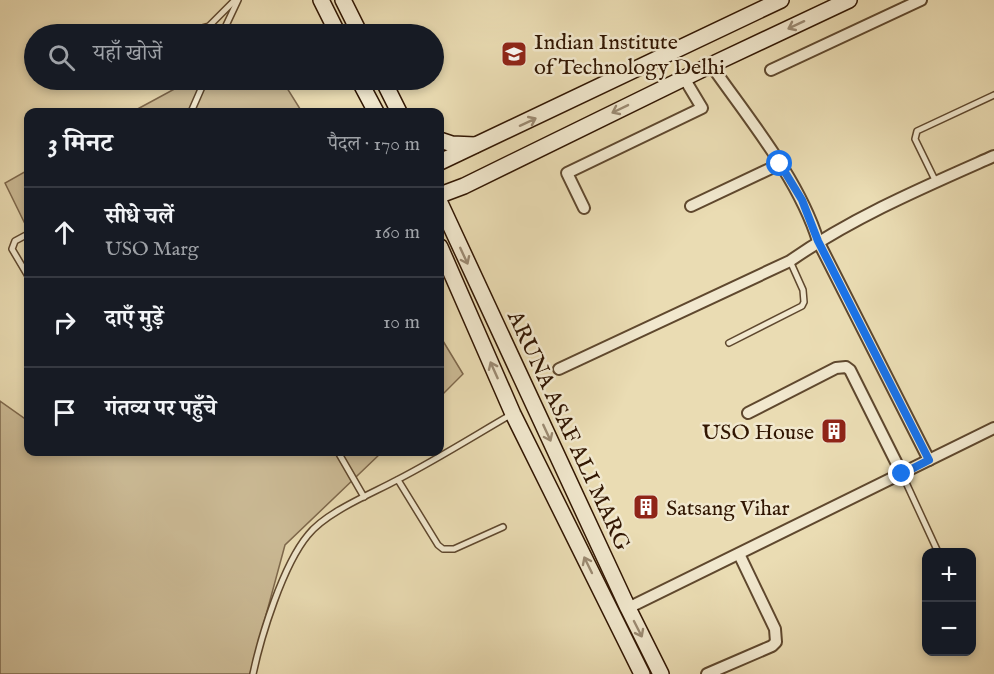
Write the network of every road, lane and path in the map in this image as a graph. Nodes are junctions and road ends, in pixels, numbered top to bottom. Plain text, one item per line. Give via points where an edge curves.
1 (237, 0) edge
2 (321, 0) edge
3 (343, 0) edge
4 (782, 0) edge
5 (849, 0) edge
6 (921, 0) edge
7 (211, 24) edge
8 (226, 24) edge
9 (333, 24) edge
10 (355, 24) edge
11 (711, 64) junction
12 (771, 70) dead end
13 (684, 78) junction
14 (201, 90) edge
15 (364, 90) edge
16 (387, 90) edge
17 (994, 95) edge
18 (193, 108) edge
19 (374, 108) edge
20 (397, 108) edge
21 (444, 141) edge
22 (475, 145) junction
23 (994, 156) edge
24 (444, 160) edge
25 (780, 164) junction
26 (936, 182) junction
27 (444, 194) edge
28 (691, 206) dead end
29 (584, 208) dead end
30 (444, 212) edge
31 (24, 236) edge
32 (818, 241) junction
33 (444, 256) edge
34 (790, 261) junction
35 (24, 269) edge
36 (729, 343) dead end
37 (559, 369) dead end
38 (533, 404) junction
39 (748, 412) dead end
40 (513, 414) junction
41 (994, 428) edge
42 (444, 454) edge
43 (340, 456) edge
44 (440, 456) edge
45 (929, 460) junction
46 (902, 474) junction
47 (398, 480) junction
48 (364, 497) junction
49 (502, 527) dead end
50 (936, 548) edge
51 (739, 554) junction
52 (628, 608) junction
53 (253, 674) edge
54 (642, 674) edge
55 (661, 674) edge
56 (707, 674) edge

1 - 7 lane
1 - 8 lane
2 - 9 main road
3 - 10 main road
22 -> 4 main road
5 -> 11 main road
6 - 12 street
11 - 13 main road
11 - 25 street
13 -> 27 main road
13 - 29 street via 702,108 567,173
14 - 18 lane
15 - 19 main road
16 - 20 main road
17 - 26 lane via 917,131 915,139
21 - 22 main road
22 - 24 main road
23 - 26 street
25 - 28 street
25 - 32 street via 802,200
26 - 32 street
30 -> 38 main road, ARUNA ASAF ALI MARG
31 - 35 lane via 15,241 12,249
32 - 34 street
32 - 45 street
40 -> 33 main road, ARUNA ASAF ALI MARG
34 - 36 lane via 803,290 802,306
34 - 37 street
38 - 40 street
38 -> 52 main road, ARUNA ASAF ALI MARG
39 - 46 street via 836,368 846,367
40 - 42 lane
54 -> 40 main road, ARUNA ASAF ALI MARG
41 - 45 street
43 - 48 lane
44 - 47 lane
45 - 46 street
46 - 50 lane
46 - 51 street
47 - 48 lane
47 - 49 lane via 443,549 454,549
48 - 53 lane via 319,524 302,542 278,592
51 - 52 street
51 - 56 street via 775,629 776,642
52 -> 55 main road, ARUNA ASAF ALI MARG

